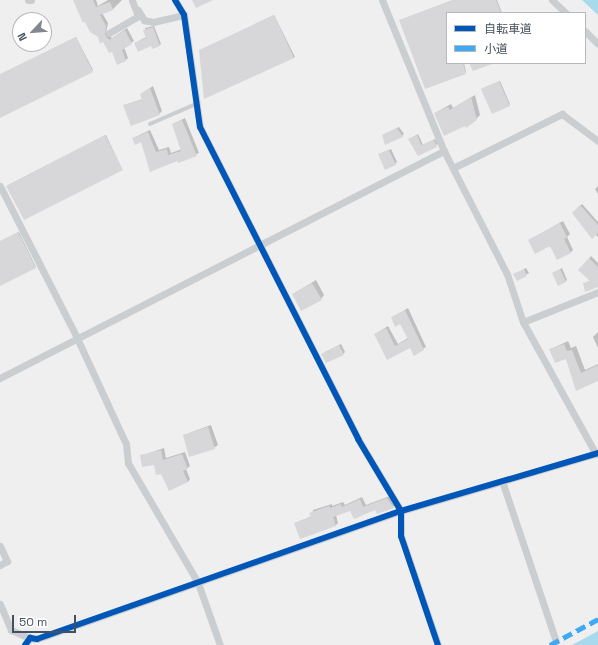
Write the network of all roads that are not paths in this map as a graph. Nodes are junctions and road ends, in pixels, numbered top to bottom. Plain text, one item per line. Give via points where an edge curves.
1 (28, 0) edge
2 (31, 0) edge
3 (132, 0) edge
4 (175, 0) edge
5 (382, 0) edge
6 (552, 0) edge
7 (138, 10) junction
8 (565, 12) edge
9 (184, 16) junction
10 (586, 32) edge
11 (109, 33) dead end
12 (598, 44) edge
13 (196, 104) junction
14 (150, 124) dead end
15 (598, 141) edge
16 (444, 151) junction
17 (453, 168) junction
18 (0, 186) edge
19 (259, 244) junction
20 (598, 292) edge
21 (523, 322) junction
22 (77, 338) junction
23 (0, 378) edge
24 (597, 453) edge
25 (502, 481) junction
26 (401, 511) junction
27 (0, 546) edge
28 (0, 565) edge
29 (198, 583) junction
30 (0, 604) edge
31 (30, 638) junction
32 (556, 641) dead end
33 (25, 645) edge
34 (220, 645) edge
35 (438, 645) edge

1 - 2 street
3 - 7 street
4 - 9 street
5 - 16 street
6 - 8 street
7 - 9 street via 144,20 153,22
7 - 11 street via 138,16
9 - 13 street
10 - 12 street
13 - 14 lane
13 - 19 street via 200,126
15 - 17 street via 562,114
16 - 17 street
16 - 19 street
17 - 21 street via 507,274
18 - 22 street
19 - 22 street
19 - 26 street via 358,439
20 - 21 street
21 - 24 street
22 - 23 street
22 - 29 street via 126,444 128,463
24 - 25 street
25 - 26 street
25 - 32 street
26 - 29 street
26 - 35 street via 401,536
27 - 28 street via 7,561
29 - 31 street via 37,639
29 - 34 street
30 - 31 street via 11,630
31 - 33 street

